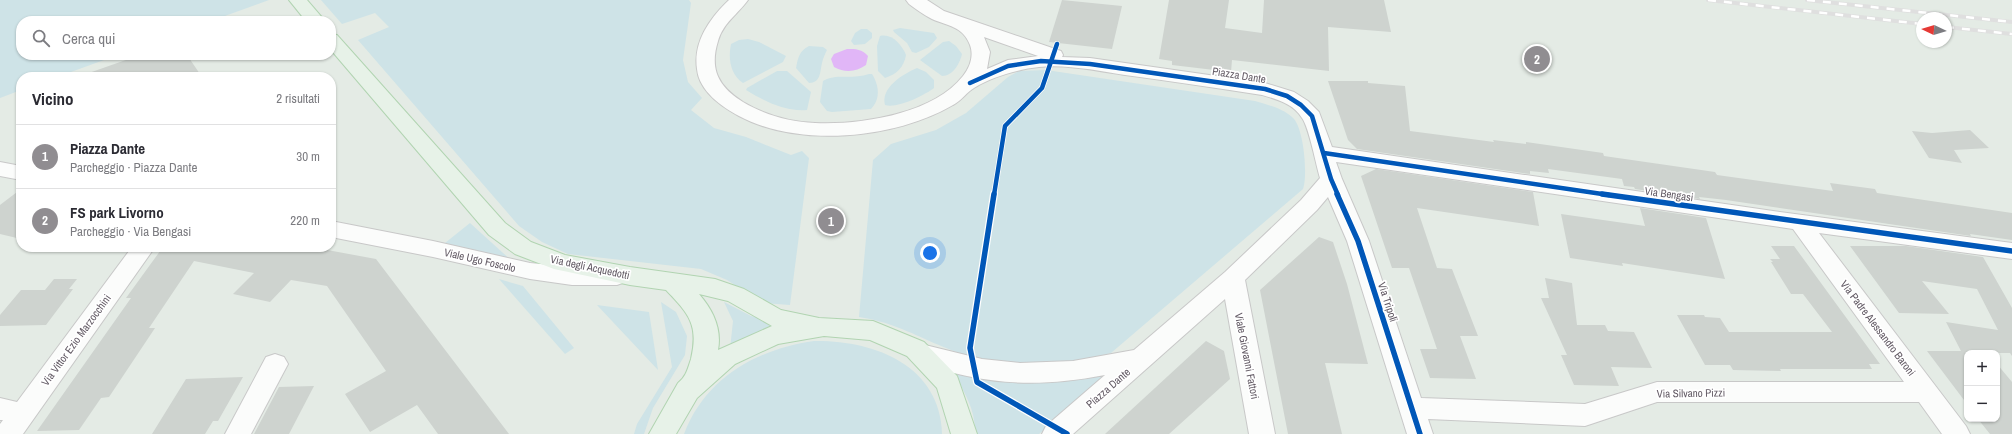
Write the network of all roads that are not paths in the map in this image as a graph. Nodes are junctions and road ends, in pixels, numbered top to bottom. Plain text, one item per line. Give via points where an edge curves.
1 (298, 0) edge
2 (739, 0) edge
3 (914, 0) edge
4 (312, 16) edge
5 (962, 24) junction
6 (336, 45) edge
7 (1090, 64) junction
8 (970, 83) junction
9 (1324, 153) junction
10 (0, 168) edge
11 (16, 172) edge
12 (1331, 179) junction
13 (1799, 222) junction
14 (336, 231) edge
15 (2012, 251) edge
16 (140, 252) edge
17 (630, 276) junction
18 (1233, 278) junction
19 (673, 282) junction
20 (815, 326) junction
21 (921, 354) junction
22 (1144, 358) junction
23 (275, 364) dead end
24 (697, 379) junction
25 (1925, 392) junction
26 (1412, 408) junction
27 (10, 419) edge
28 (238, 434) edge
29 (662, 434) edge
30 (964, 434) edge
31 (1055, 434) edge
32 (1262, 434) edge
33 (1420, 434) edge
34 (1957, 434) edge

1 - 4 main road
2 - 8 street, Piazza Dante via 721,17 709,37 706,73 724,98 747,113 766,121 788,127 816,130 870,126 924,112
3 - 5 street, Piazza Dante via 938,15
5 - 7 street, Piazza Dante via 1051,55
5 - 8 street, Piazza Dante via 973,34 982,49 980,63
6 - 17 main road, Via degli Acquedotti via 498,229 514,242 534,253 562,263
7 - 8 street, Piazza Dante via 1041,61 1023,63 1000,69
7 - 9 street, Piazza Dante via 1265,89 1287,96 1302,104 1312,116
9 - 12 street, Piazza Dante
9 - 13 street, Via Bengasi
10 - 11 street
12 - 18 street, Piazza Dante via 1309,205
12 - 26 street, Via Tripoli via 1358,241
13 - 15 street, Via Bengasi
13 - 25 street, Via Padre Alessandro Baroni
14 - 17 street, Viale Ugo Foscolo via 530,271 572,276
16 - 27 street, Via Vittor Ezio Marzocchini
17 - 19 main road, Via degli Acquedotti
18 - 22 street, Piazza Dante
18 - 32 street, Viale Giovanni Fattori
19 - 20 main road, Via degli Acquedotti via 726,291 775,318
19 - 24 main road via 698,308 707,328 708,342
20 - 21 main road via 850,327 872,331 898,340
20 - 24 main road via 772,334 752,342 732,352
21 - 22 street, Piazza Dante via 973,367 1028,373 1087,369
21 - 30 main road via 949,384 958,406
22 - 31 street, Piazza Dante
23 - 28 street
24 - 29 main road via 673,409
25 - 26 street, Via Silvano Pizzi via 1657,392 1585,415
25 - 34 street, Via Padre Alessandro Baroni
26 - 33 street, Via Tripoli

